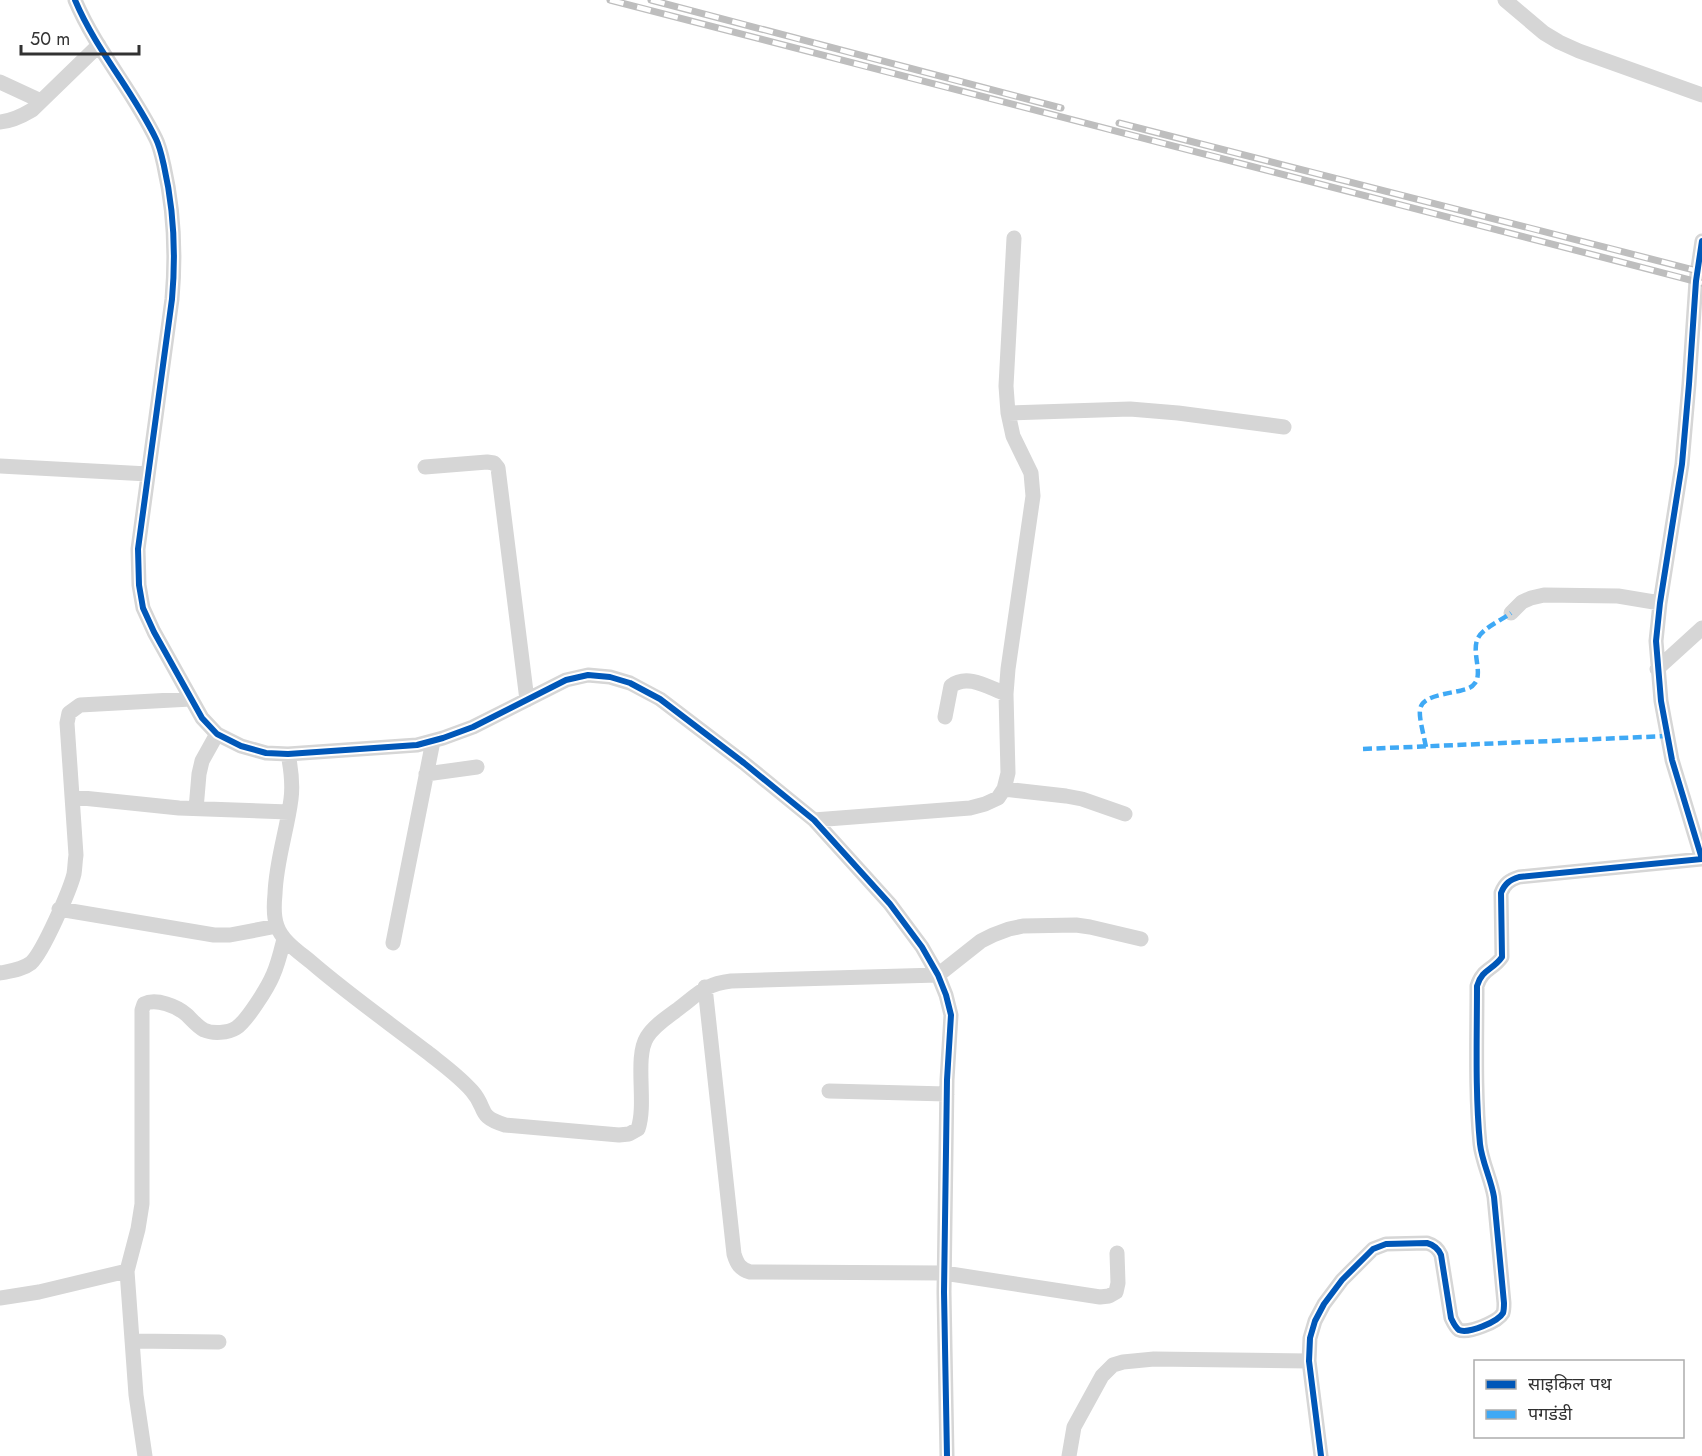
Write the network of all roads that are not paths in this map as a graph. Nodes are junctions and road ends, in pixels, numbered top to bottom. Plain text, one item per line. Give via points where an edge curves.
1 (75, 0) edge
2 (1505, 0) edge
3 (99, 45) junction
4 (0, 82) edge
5 (1702, 95) edge
6 (41, 101) junction
7 (0, 122) edge
8 (1014, 238) dead end
9 (1702, 241) edge
10 (1008, 413) junction
11 (1284, 428) dead end
12 (0, 466) edge
13 (425, 467) dead end
14 (148, 474) junction
15 (1660, 603) junction
16 (1511, 613) dead end
17 (1702, 628) edge
18 (1657, 669) junction
19 (1006, 694) junction
20 (191, 699) junction
21 (527, 700) junction
22 (945, 717) dead end
23 (217, 734) junction
24 (433, 741) junction
25 (288, 754) junction
26 (477, 767) dead end
27 (426, 774) junction
28 (1004, 789) junction
29 (73, 797) junction
30 (196, 809) junction
31 (289, 812) junction
32 (1125, 814) dead end
33 (814, 820) junction
34 (60, 909) junction
35 (281, 932) junction
36 (1141, 939) dead end
37 (393, 943) dead end
38 (0, 974) edge
39 (938, 975) junction
40 (705, 987) junction
41 (829, 1091) dead end
42 (947, 1094) junction
43 (1117, 1253) dead end
44 (127, 1271) junction
45 (944, 1273) junction
46 (0, 1298) edge
47 (132, 1341) junction
48 (219, 1342) dead end
49 (1309, 1361) junction
50 (145, 1456) edge
51 (947, 1456) edge
52 (1069, 1456) edge
53 (1321, 1456) edge

1 - 3 street
2 - 5 street via 1559,42
3 - 6 street
3 - 14 street via 158,142 174,223 172,299
4 - 6 street
6 - 7 street via 22,116
8 - 10 street
9 - 15 street via 1682,464
10 - 11 street via 1130,409
10 - 19 street via 1013,436 1030,473 1033,496
12 - 14 street
13 - 21 street via 487,462 498,468
14 - 20 street via 138,549 143,608
15 - 16 street via 1618,596 1544,595 1522,602
15 - 18 street
17 - 18 street
18 - 49 street via 1672,760 1702,860 1511,880 1501,893 1502,957 1479,978 1477,986 1480,1146 1494,1197 1503,1313 1489,1324 1461,1331 1451,1318 1438,1249 1427,1243 1386,1244 1366,1255 1324,1304 1310,1338
19 - 22 street via 968,679 958,681 951,686
19 - 28 street via 1008,773
20 - 23 street
20 - 29 street via 86,704 69,713
21 - 24 street via 473,727
21 - 33 street via 566,680 588,675 630,683 660,699
23 - 25 street via 241,746
23 - 30 street via 202,761
24 - 25 street
24 - 27 street
25 - 31 street via 292,776
26 - 27 street
27 - 37 street
28 - 32 street via 1052,793
28 - 33 street via 998,798 970,808
29 - 30 street
29 - 34 street via 76,855
30 - 31 street
31 - 35 street via 274,909
33 - 39 street via 890,904
34 - 35 street via 214,935
34 - 38 street via 30,963
35 - 40 street via 335,983 466,1085 485,1116 505,1125 619,1135 638,1129 642,1118 641,1065 647,1037
35 - 44 street via 274,973 267,988 236,1028 225,1032 202,1030 176,1008 153,1002 144,1004 141,1010 142,1204
36 - 39 street via 1076,925 1023,926 993,934
39 - 40 street via 731,981
39 - 42 street via 951,1015
40 - 45 street via 736,1264 750,1272
41 - 42 street
42 - 45 street
43 - 45 street via 1118,1282 1116,1292 1109,1296
44 - 46 street
44 - 47 street
45 - 51 street
47 - 48 street
47 - 50 street
49 - 52 street via 1154,1359 1113,1365 1102,1376 1074,1427
49 - 53 street

